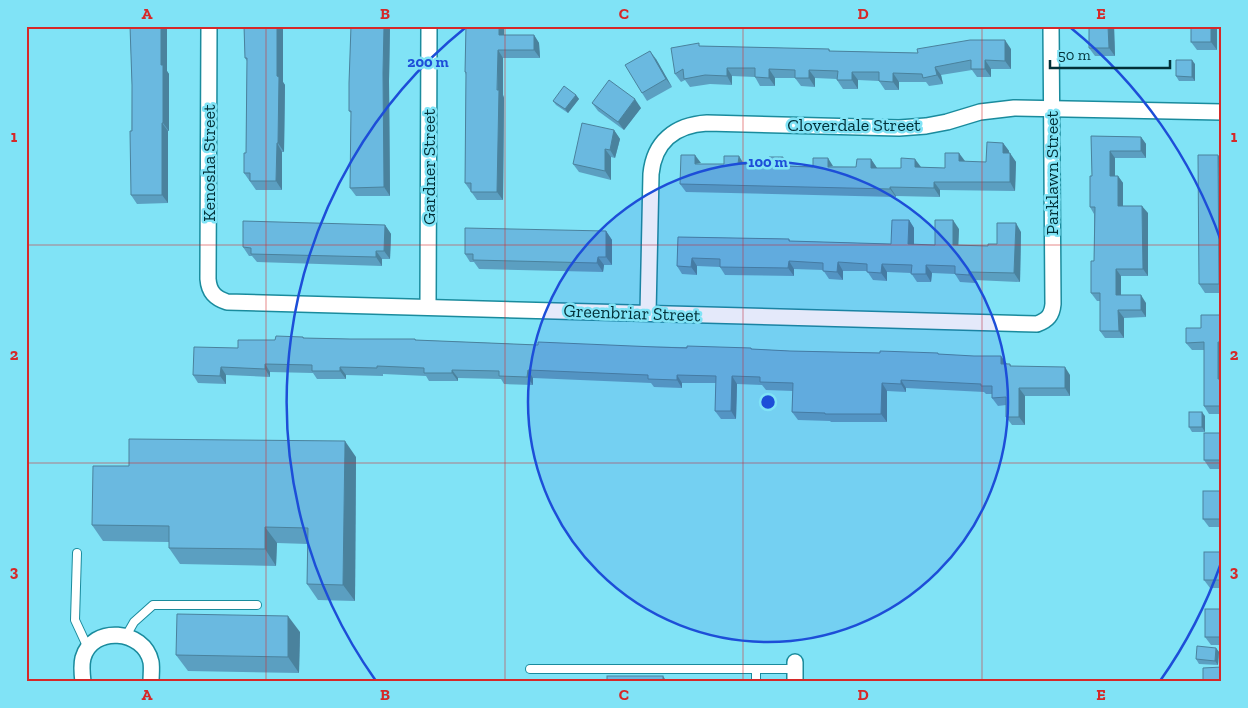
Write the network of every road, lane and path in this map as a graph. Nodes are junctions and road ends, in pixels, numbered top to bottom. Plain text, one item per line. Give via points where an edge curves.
1 (209, 26) edge
2 (429, 26) edge
3 (1051, 26) edge
4 (1052, 108) junction
5 (1222, 112) edge
6 (216, 297) joint
7 (428, 307) junction
8 (648, 313) junction
9 (1048, 319) joint
10 (77, 553) dead end
11 (257, 605) dead end
12 (126, 636) junction
13 (88, 648) junction
14 (530, 669) dead end
15 (756, 669) junction
16 (795, 671) edge
17 (83, 682) edge
18 (151, 682) edge
19 (756, 682) edge

1 - 6 street, Kenosha Street via 208,279 211,292
2 - 7 street, Gardner Street
3 - 4 street, Parklawn Street
4 - 5 street, Cloverdale Street
4 - 8 street, Cloverdale Street via 997,109 926,126 899,128 707,123 677,131 665,140 652,164
4 - 9 street, Parklawn Street via 1053,304
6 - 7 street, Greenbriar Street via 227,302
7 - 8 street, Greenbriar Street
8 - 9 street, Greenbriar Street via 1037,324
10 - 13 lane via 75,620
11 - 12 lane via 153,605 134,622
12 - 13 street via 104,636
12 - 18 street via 142,645 147,652 151,662
13 - 17 street via 83,658
14 - 15 lane
15 - 16 lane
15 - 19 lane

